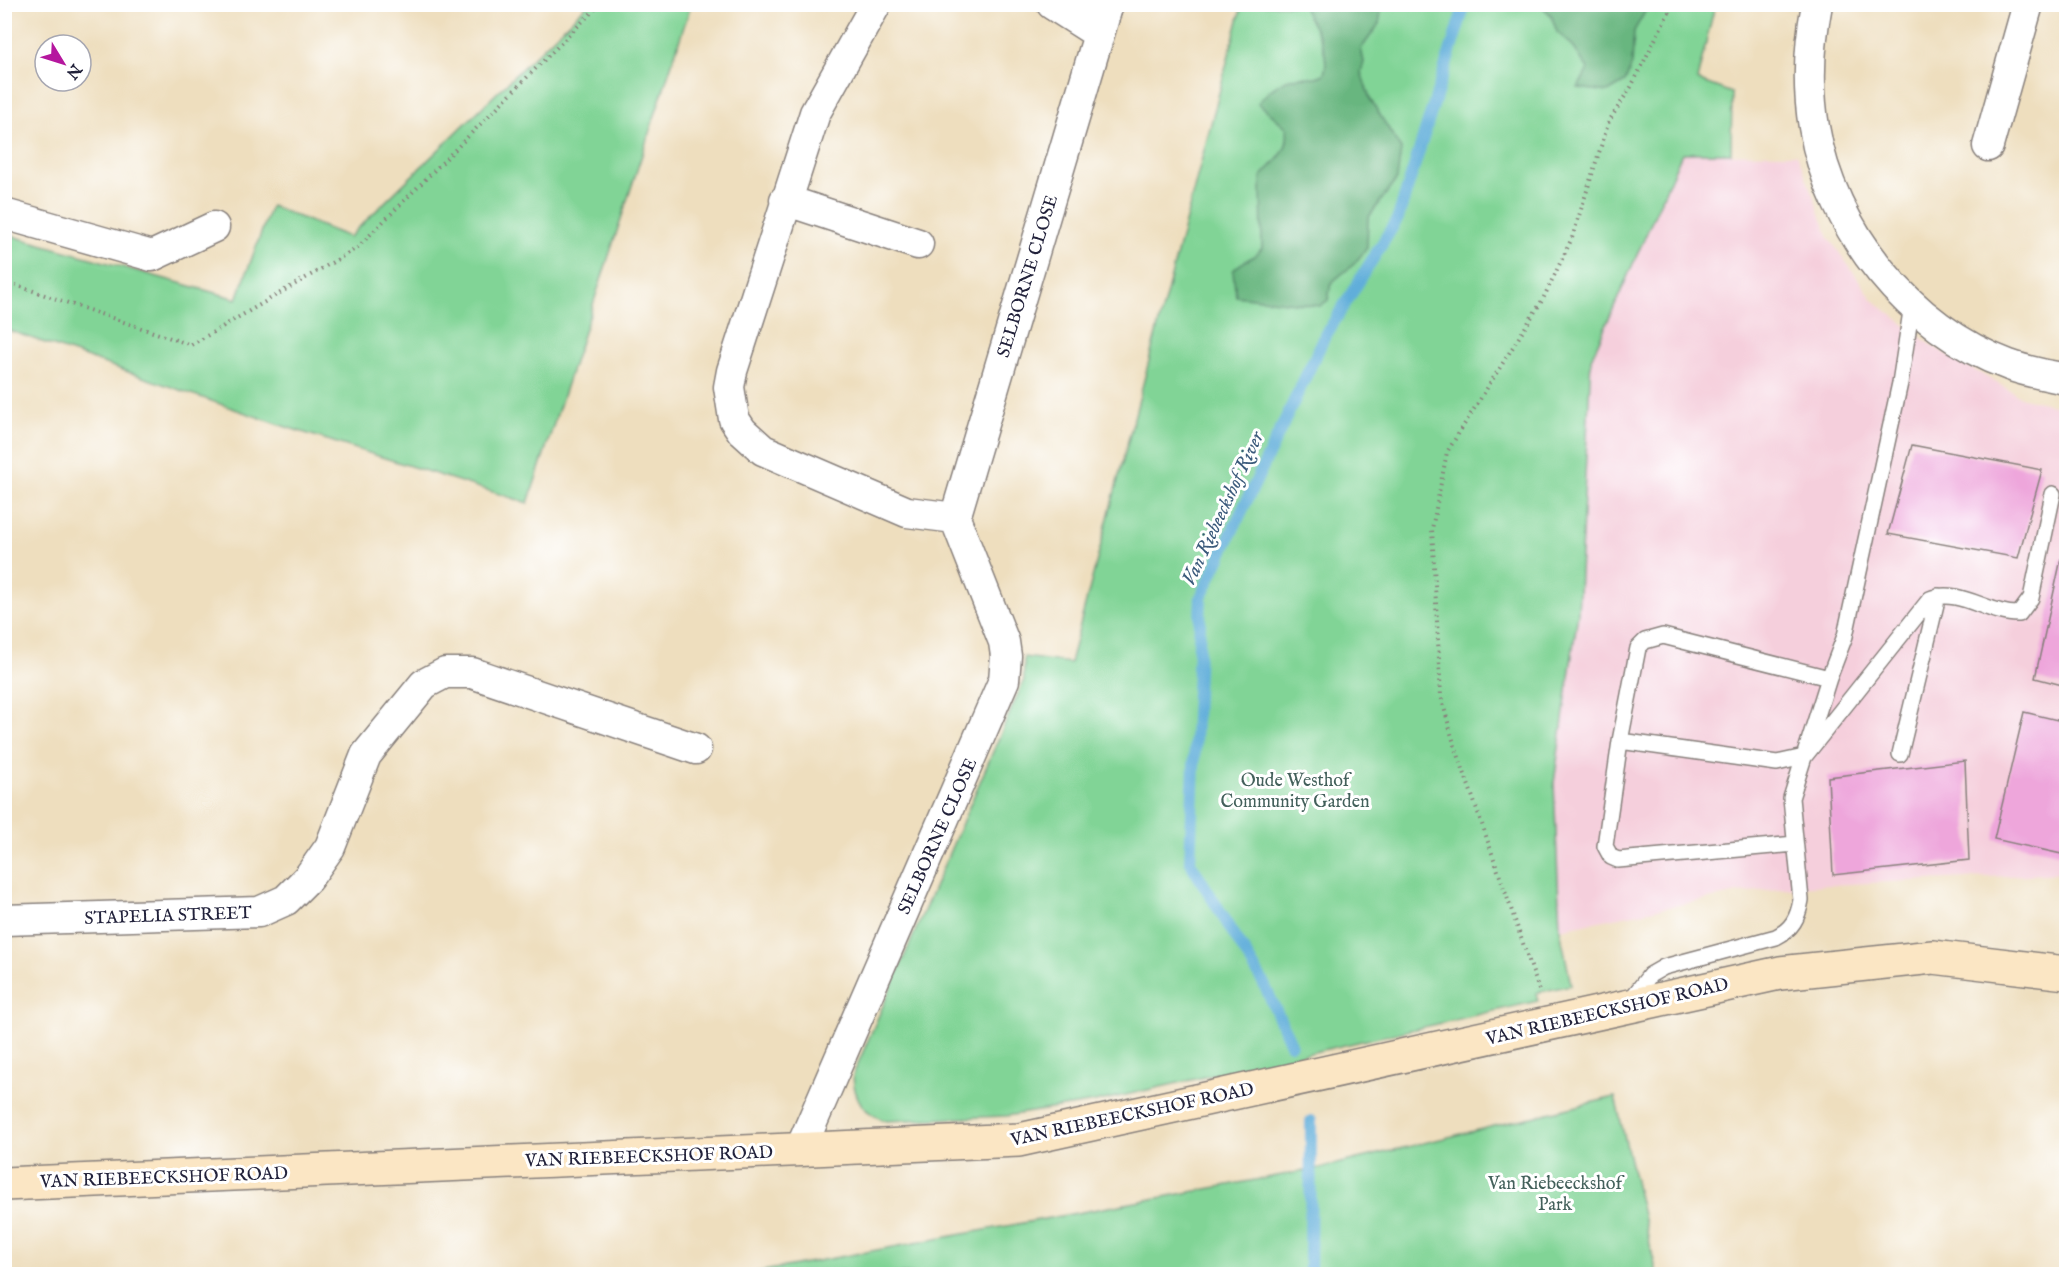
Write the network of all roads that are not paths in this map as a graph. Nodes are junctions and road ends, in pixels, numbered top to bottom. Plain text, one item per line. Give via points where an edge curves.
1 (876, 4) edge
2 (1052, 4) edge
3 (1108, 4) edge
4 (1816, 4) edge
5 (2028, 4) edge
6 (1099, 34) junction
7 (1988, 146) dead end
8 (785, 200) junction
9 (4, 214) edge
10 (214, 227) dead end
11 (918, 244) dead end
12 (1912, 305) junction
13 (2067, 379) edge
14 (2053, 494) dead end
15 (955, 518) junction
16 (1938, 596) junction
17 (1829, 678) junction
18 (1620, 741) junction
19 (696, 749) dead end
20 (1900, 754) dead end
21 (1804, 757) junction
22 (1795, 844) junction
23 (4, 920) edge
24 (2067, 973) edge
25 (1625, 1008) junction
26 (800, 1150) junction
27 (4, 1184) edge

1 - 8 street via 815,113
2 - 6 street
3 - 6 street, SELBORNE CLOSE
4 - 12 street via 1809,64 1814,128 1821,157 1842,210 1862,245
5 - 7 street
6 - 15 street, SELBORNE CLOSE
8 - 11 street
8 - 15 street via 732,371 729,387 734,419 764,450 907,512
9 - 10 street via 152,256
12 - 13 street via 1955,338 2009,366
12 - 17 lane via 1900,382 1845,636
14 - 16 lane via 2031,598 2019,614 2005,614 1947,595
15 - 26 street, SELBORNE CLOSE via 1004,642 1004,680
16 - 20 lane
16 - 21 lane via 1929,599
17 - 18 lane via 1664,636 1654,639 1638,648
17 - 21 lane
18 - 21 lane via 1777,763
18 - 22 lane via 1605,846 1611,856 1618,860
19 - 23 street, STAPELIA STREET via 472,673 445,674 424,684 366,754 330,847 286,900 259,912
21 - 22 lane via 1791,798
22 - 25 lane via 1801,900 1799,915 1785,932 1664,966 1638,988
24 - 25 street, VAN RIEBEECKSHOF ROAD via 1933,957 1780,973
25 - 26 street, VAN RIEBEECKSHOF ROAD via 1019,1140
26 - 27 street, VAN RIEBEECKSHOF ROAD

